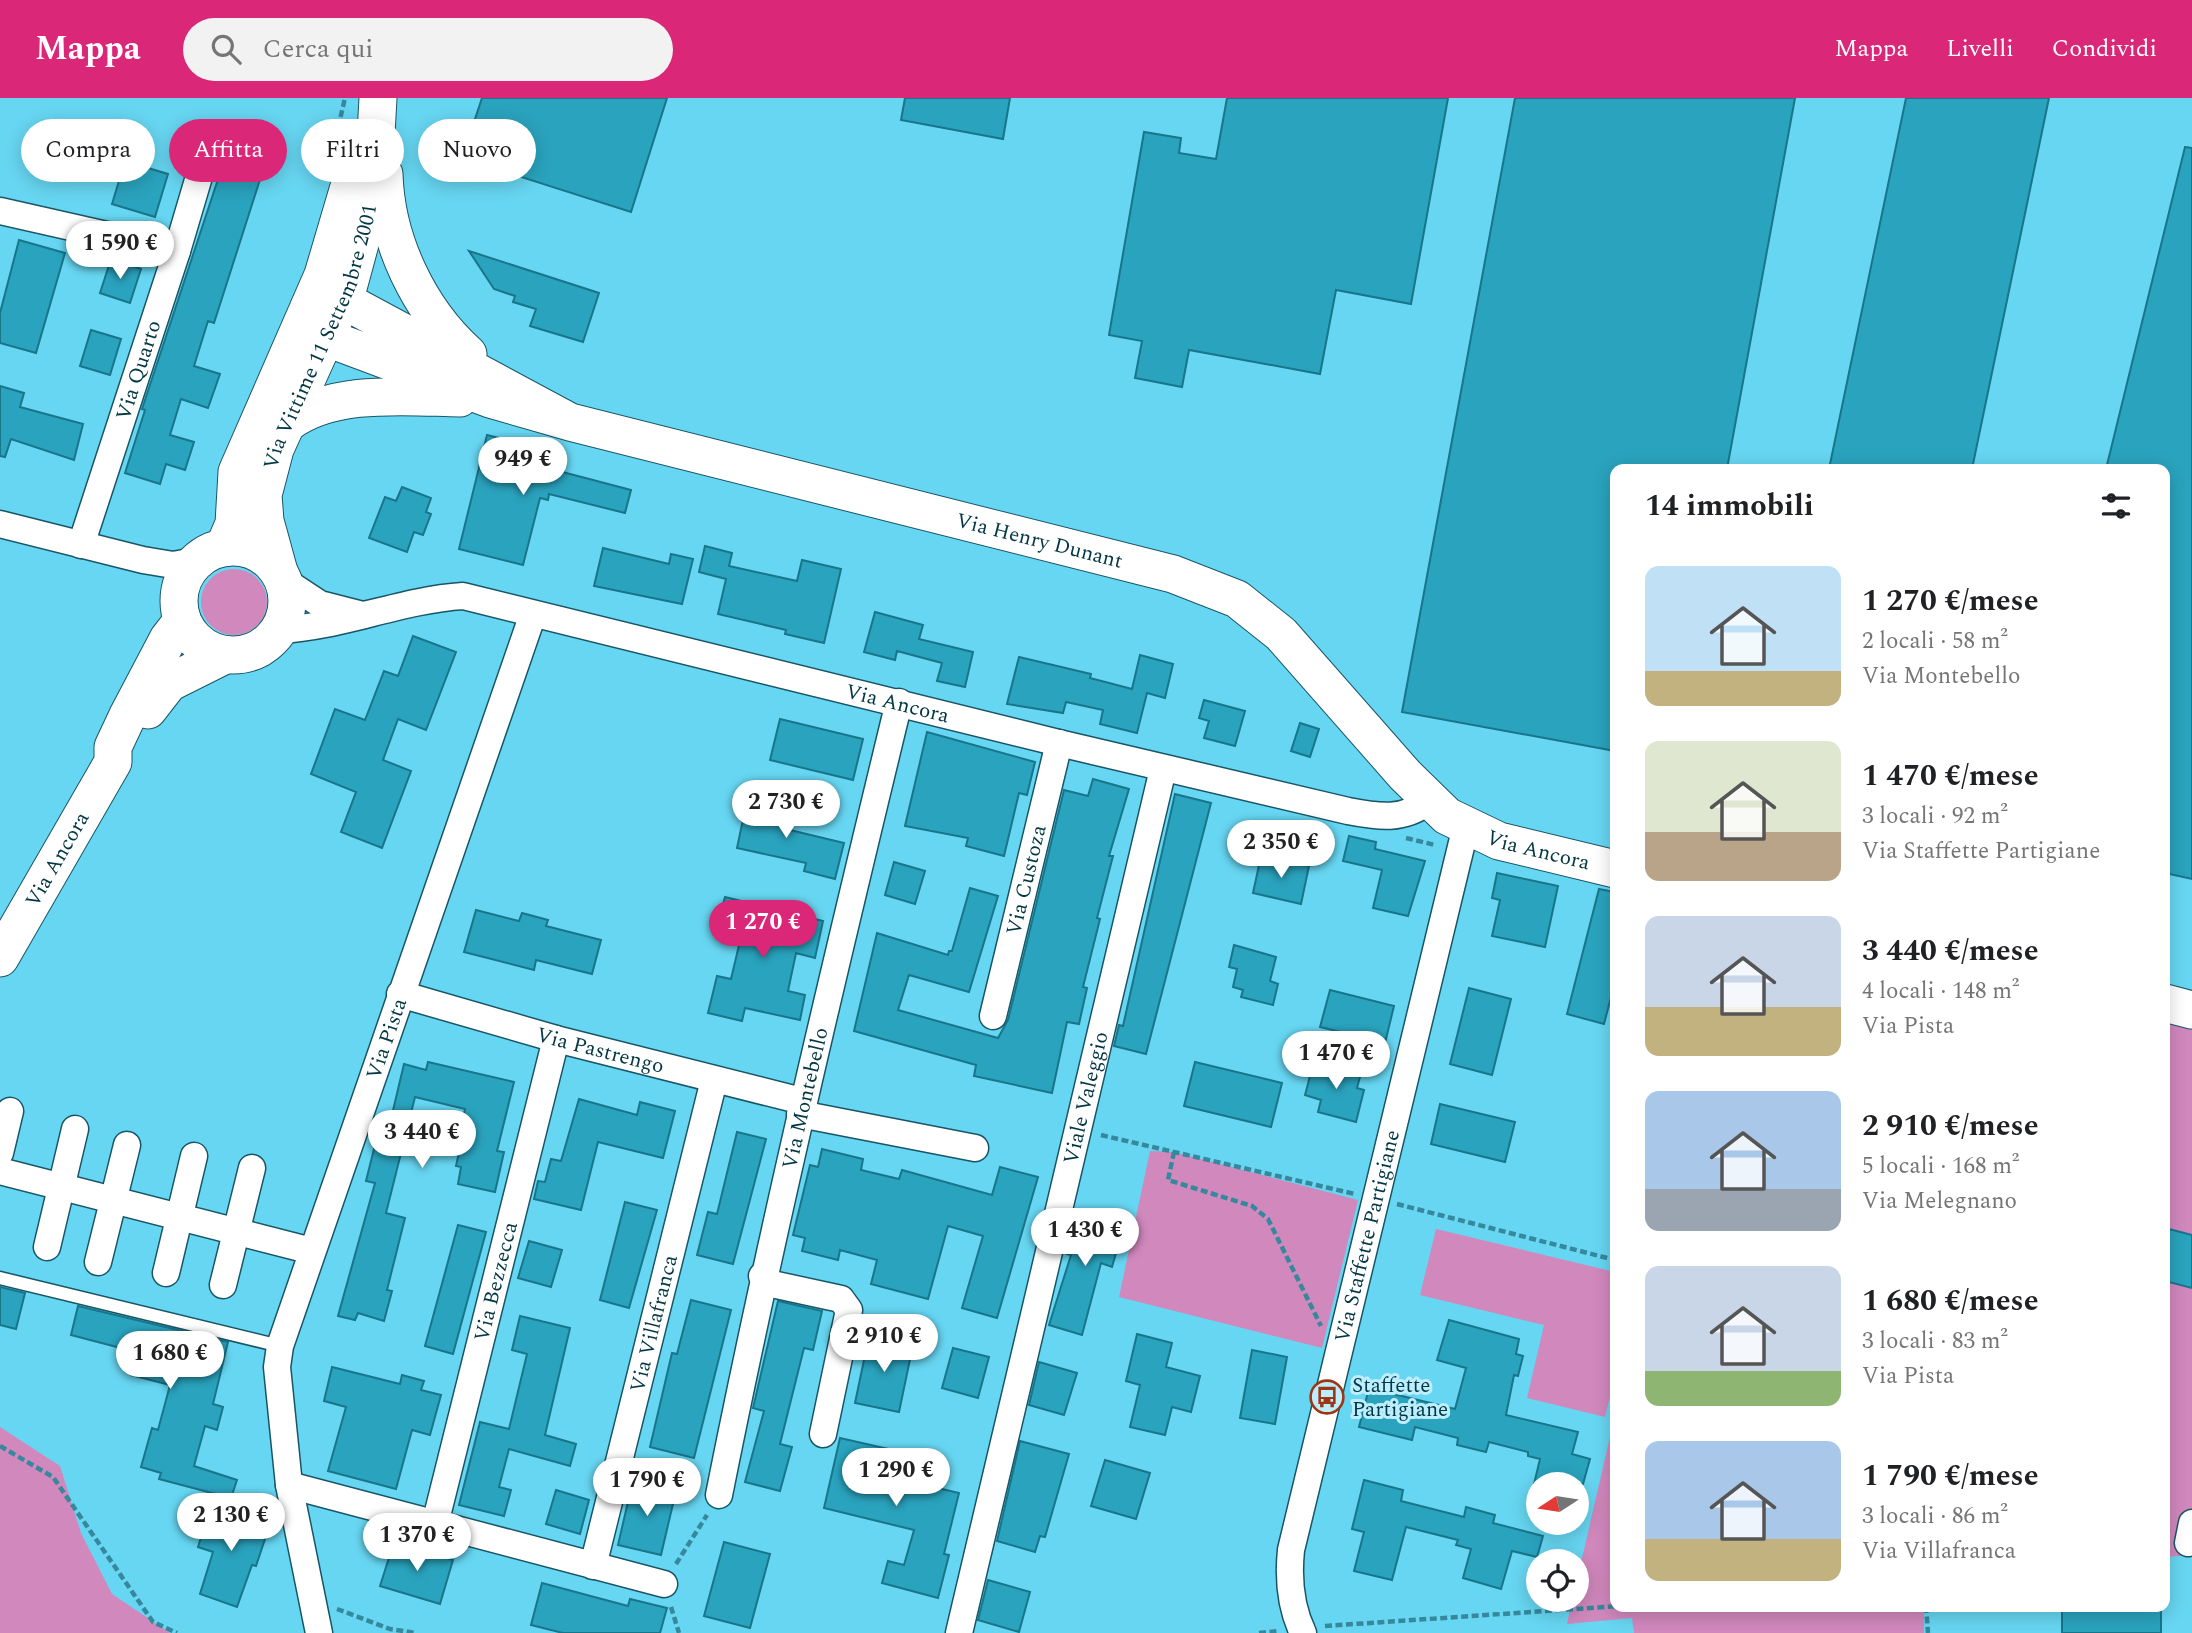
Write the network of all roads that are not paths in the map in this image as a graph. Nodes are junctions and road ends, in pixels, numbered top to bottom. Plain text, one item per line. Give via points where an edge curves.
1 (368, 98) edge
2 (380, 98) edge
3 (197, 182) edge
4 (0, 211) edge
5 (177, 251) junction
6 (326, 303) junction
7 (327, 338) junction
8 (495, 391) junction
9 (288, 423) junction
10 (0, 524) edge
11 (81, 545) junction
12 (210, 554) junction
13 (281, 576) junction
14 (533, 614) junction
15 (363, 615) junction
16 (182, 621) junction
17 (279, 630) junction
18 (225, 655) junction
19 (899, 702) junction
20 (1059, 743) junction
21 (113, 762) junction
22 (1163, 769) junction
23 (1429, 801) junction
24 (1465, 826) junction
25 (1610, 868) edge
26 (0, 958) edge
27 (400, 994) junction
28 (2170, 1004) edge
29 (2192, 1010) edge
30 (993, 1016) dead end
31 (556, 1039) junction
32 (714, 1080) junction
33 (801, 1108) junction
34 (10, 1111) dead end
35 (75, 1129) dead end
36 (127, 1145) dead end
37 (975, 1148) dead end
38 (0, 1153) edge
39 (194, 1156) dead end
40 (252, 1168) dead end
41 (0, 1171) edge
42 (61, 1187) junction
43 (114, 1200) junction
44 (180, 1217) junction
45 (236, 1232) junction
46 (47, 1247) dead end
47 (312, 1251) junction
48 (98, 1262) dead end
49 (166, 1273) dead end
50 (762, 1276) junction
51 (0, 1278) edge
52 (223, 1285) dead end
53 (279, 1346) junction
54 (823, 1434) dead end
55 (289, 1485) junction
56 (719, 1495) road end
57 (435, 1524) junction
58 (593, 1566) junction
59 (664, 1584) road end
60 (1299, 1623) edge
61 (319, 1633) edge
62 (959, 1633) edge

1 - 6 main road, Via Vittime 11 Settembre 2001 via 350,186 323,275
2 - 6 main road, Via Vittime 11 Settembre 2001 via 368,214
2 - 8 main road via 384,185 404,264 442,330
3 - 5 street, Via Quarto
4 - 5 street
5 - 11 street, Via Quarto
6 - 7 main road
6 - 8 main road
6 - 12 main road, Via Vittime 11 Settembre 2001 via 237,472 234,524
7 - 8 main road
7 - 9 main road, Via Vittime 11 Settembre 2001
8 - 9 main road via 349,401 307,411
8 - 23 main road, Via Henry Dunant via 569,422 1174,574 1237,599 1280,634
9 - 13 main road, Via Vittime 11 Settembre 2001 via 262,495
10 - 11 street, Via Ancora
11 - 12 street, Via Ancora via 173,565
12 - 13 main road, Via Ancora via 247,548 262,555
12 - 16 main road via 182,580 178,596
13 - 15 street, Via Ancora via 320,604
13 - 17 main road via 287,606
14 - 15 street, Via Ancora via 463,596
14 - 19 street, Via Ancora
14 - 27 street, Via Pista
15 - 17 street, Via Ancora via 331,625
16 - 18 main road via 204,647
16 - 21 main road, Via Ancora via 128,715 113,747
17 - 18 main road, Via Ancora via 251,652
18 - 21 main road, Via Ancora via 169,682 156,696 124,756
19 - 20 street, Via Ancora
19 - 33 street, Via Montebello
20 - 22 street, Via Ancora
20 - 30 street, Via Custoza
21 - 26 main road, Via Ancora
22 - 23 street, Via Ancora via 1388,818 1416,811
22 - 62 street, Viale Valeggio
23 - 24 main road, Via Henry Dunant
24 - 25 main road, Via Ancora via 1499,841
24 - 60 street, Via Staffette Partigiane via 1291,1550 1288,1574
27 - 31 street, Via Pastrengo
27 - 47 street, Via Pista
28 - 29 main road
31 - 32 street, Via Pastrengo
31 - 57 street, Via Bezzecca
32 - 33 street, Via Pastrengo
32 - 58 street, Via Villafranca
33 - 37 street, Via Pastrengo
33 - 50 street, Via Montebello
34 - 38 street
35 - 42 street
36 - 43 street
39 - 44 street
40 - 45 street
41 - 42 street
42 - 43 street
42 - 46 street
43 - 44 street
43 - 48 street
44 - 45 street
44 - 49 street
45 - 47 street
45 - 52 street
47 - 53 street, Via Pista
50 - 54 street via 772,1284 841,1299 849,1310
50 - 56 street, Via Montebello
51 - 53 lane
53 - 55 street, Via Pista via 277,1367
55 - 57 street
55 - 61 street, Via Pista
57 - 58 street
58 - 59 street

